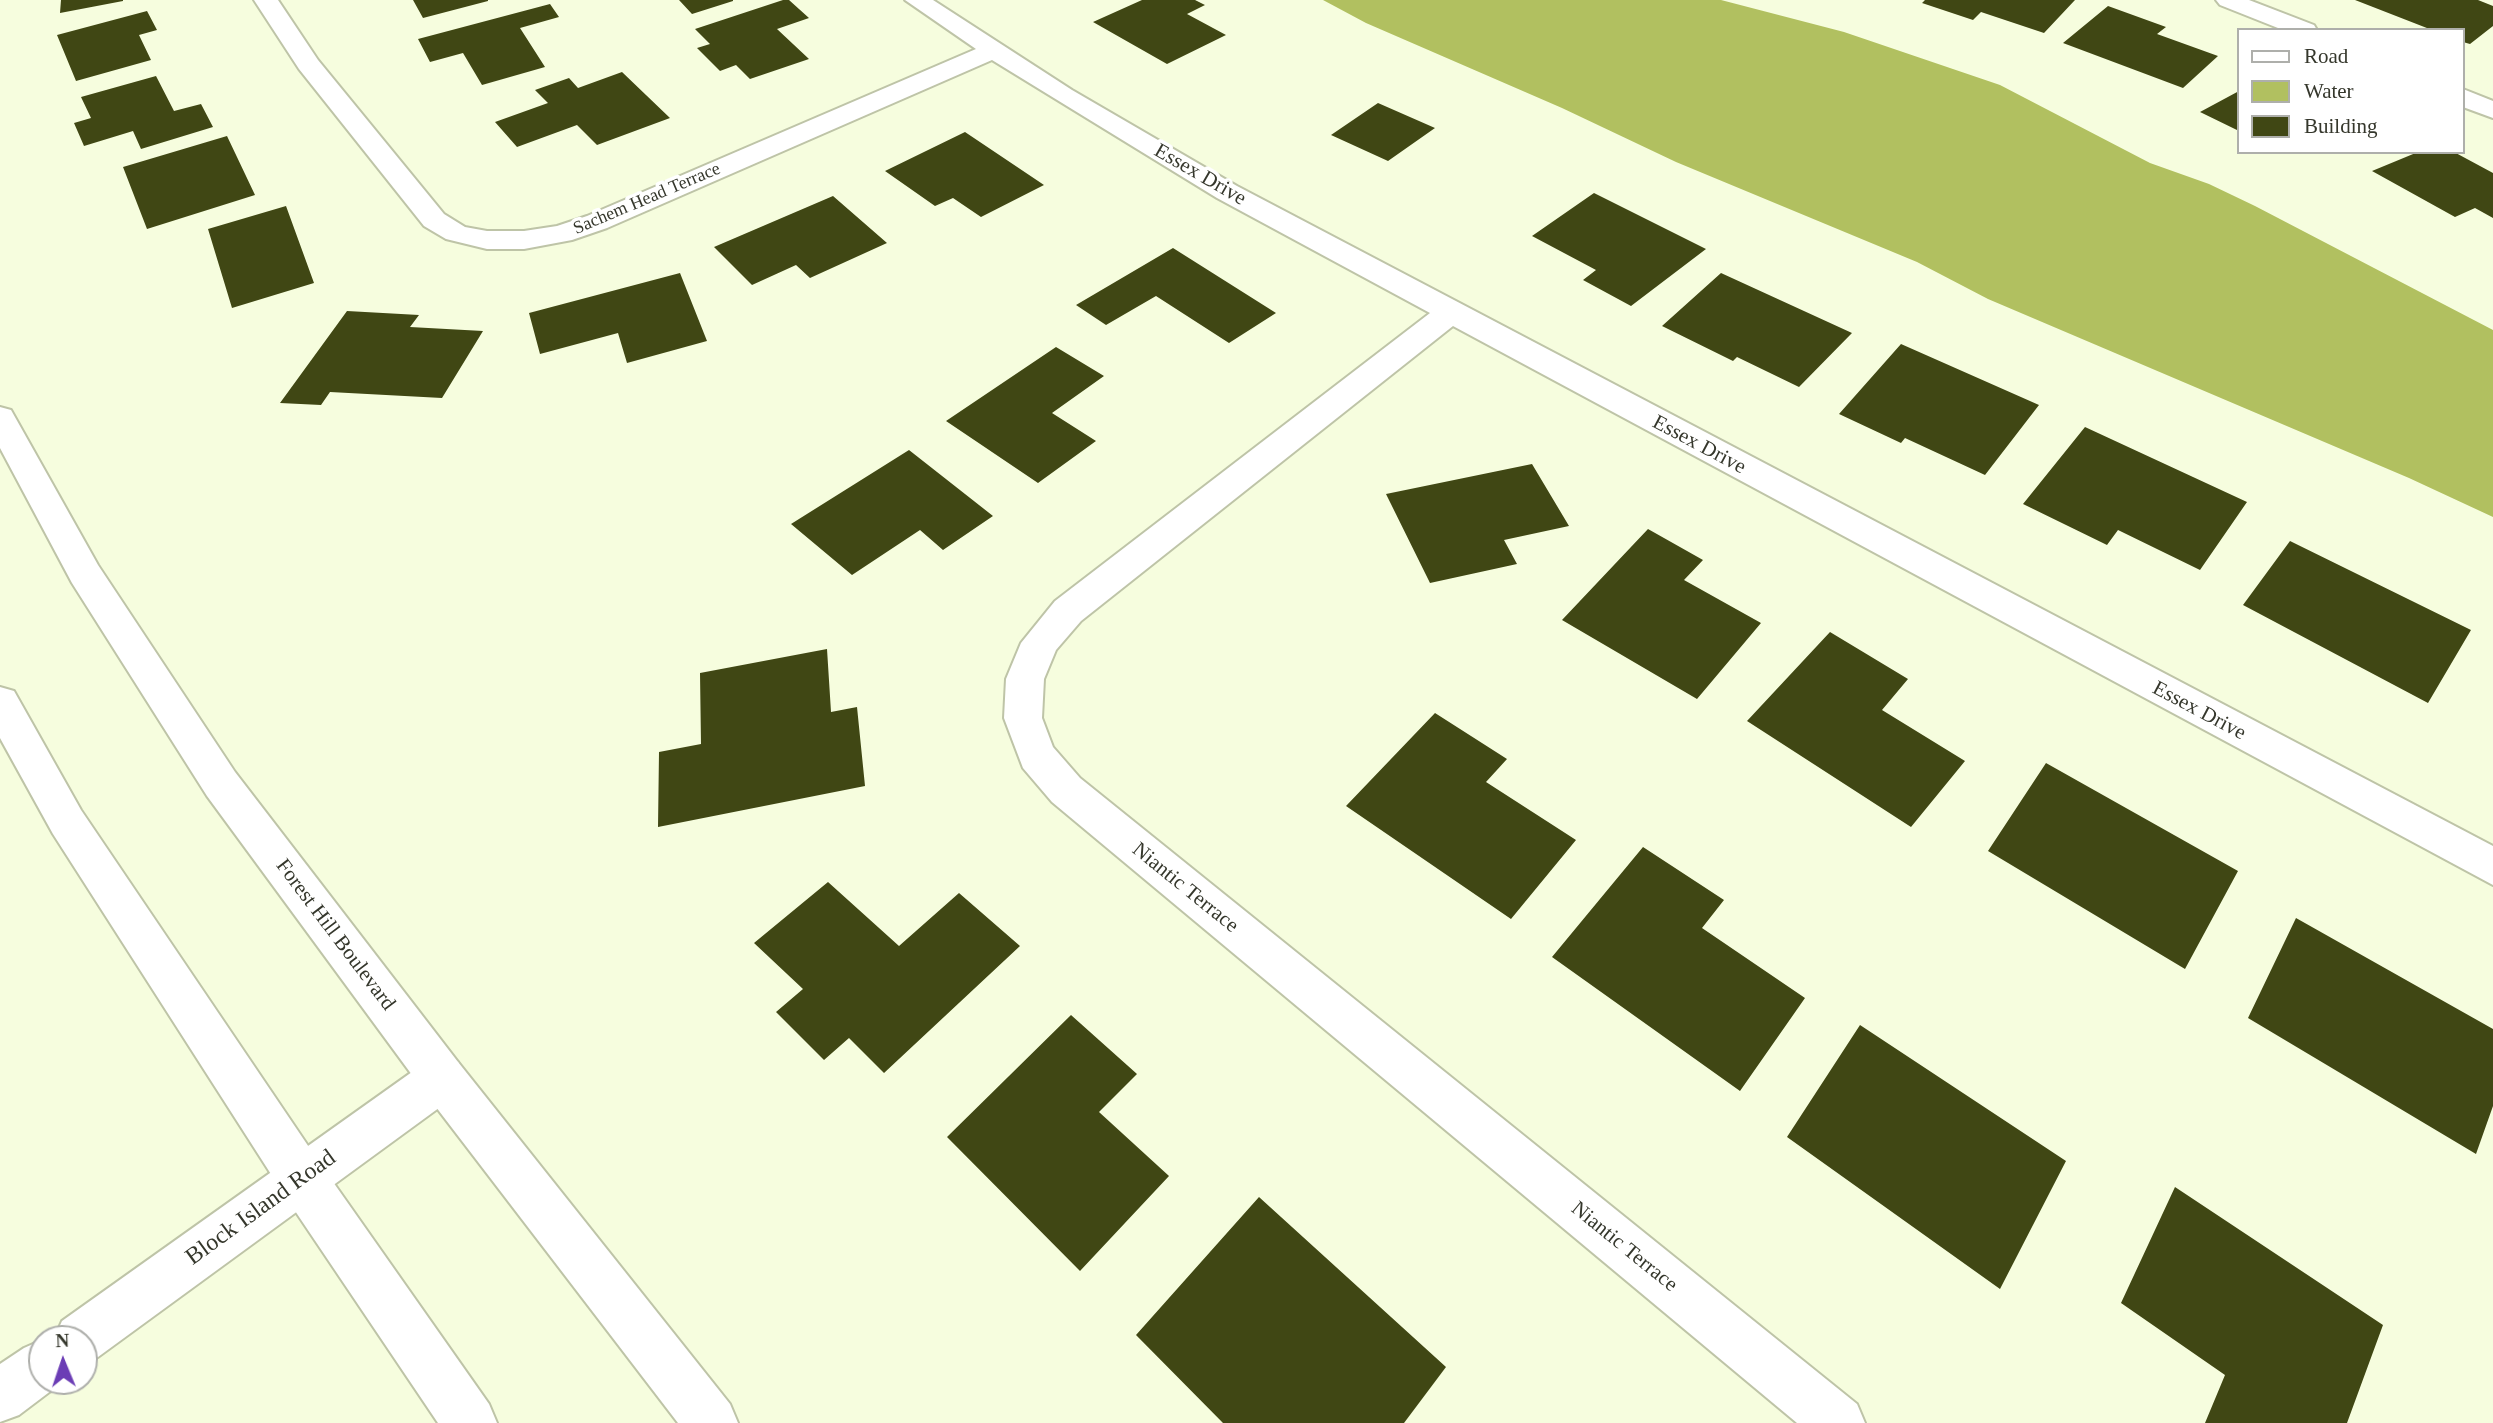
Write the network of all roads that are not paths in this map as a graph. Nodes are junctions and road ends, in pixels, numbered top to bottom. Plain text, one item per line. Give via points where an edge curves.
1 (266, 0) edge
2 (917, 0) edge
3 (2228, 0) edge
4 (2300, 28) edge
5 (992, 51) junction
6 (2465, 98) edge
7 (2493, 110) edge
8 (1450, 313) junction
9 (0, 418) edge
10 (0, 702) edge
11 (2493, 867) edge
12 (442, 1078) junction
13 (302, 1179) junction
14 (98, 1326) edge
15 (28, 1376) edge
16 (0, 1396) edge
17 (470, 1423) edge
18 (711, 1423) edge
19 (1838, 1423) edge

1 - 5 street, Sachem Head Terrace via 308,65 434,220 456,233 487,240 550,236 597,222
2 - 5 street, Essex Drive
3 - 4 street
5 - 8 street, Essex Drive via 1227,192
6 - 7 street
8 - 11 street, Essex Drive
8 - 19 street, Niantic Terrace via 1068,611 1040,643 1025,679 1024,718 1037,756 1066,790
9 - 12 street, Forest Hill Boulevard via 85,574 221,784
10 - 13 street via 67,822
12 - 13 street, Block Island Road
12 - 18 street, Forest Hill Boulevard
13 - 14 street, Block Island Road
13 - 17 street
15 - 16 street

